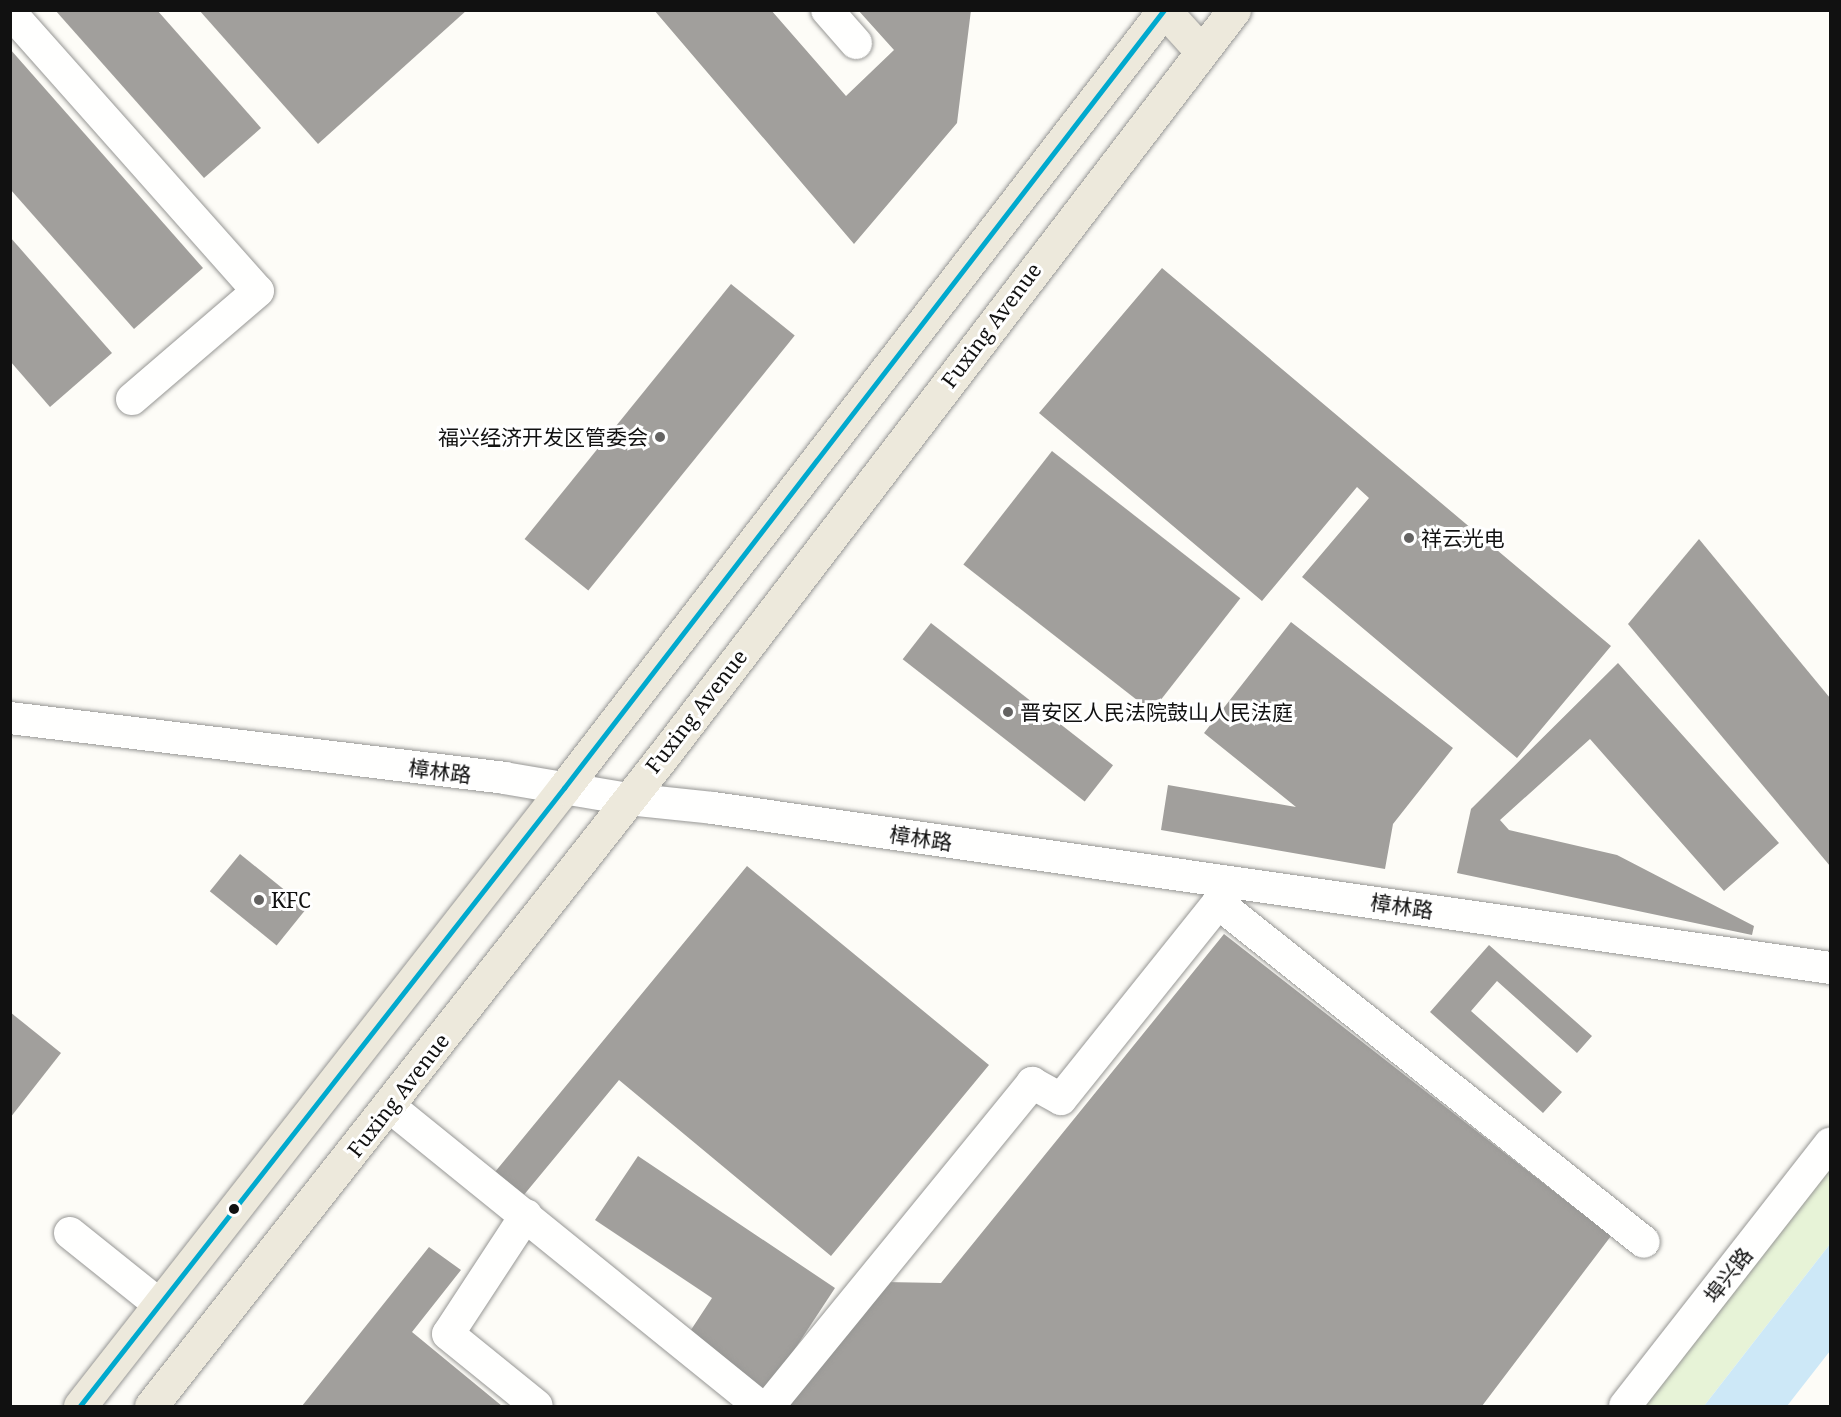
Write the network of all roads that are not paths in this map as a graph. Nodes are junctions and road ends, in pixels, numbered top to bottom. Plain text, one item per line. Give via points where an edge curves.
1 (827, 10) edge
2 (1234, 10) edge
3 (1164, 11) edge
4 (10, 12) edge
5 (856, 43) dead end
6 (1201, 51) junction
7 (132, 399) dead end
8 (10, 718) edge
9 (564, 788) junction
10 (627, 799) junction
11 (1830, 968) edge
12 (389, 1106) junction
13 (1830, 1144) edge
14 (526, 1215) junction
15 (70, 1233) dead end
16 (1644, 1242) dead end
17 (160, 1305) junction
18 (80, 1407) edge
19 (151, 1407) edge
20 (537, 1407) edge
21 (760, 1407) edge
22 (770, 1407) edge
23 (1625, 1407) edge

1 - 5 street
2 - 6 main road, Fuxing Avenue
3 - 6 main road
3 - 9 main road
4 - 7 street via 258,291
6 - 10 main road, Fuxing Avenue
8 - 9 street, 樟林路
9 - 10 street, 樟林路
9 - 17 main road
10 - 11 street, 樟林路 via 713,808
10 - 12 main road, Fuxing Avenue
12 - 14 street
12 - 19 main road, Fuxing Avenue
13 - 23 street, 埠兴路
14 - 20 street via 447,1334
14 - 21 street
15 - 17 street
16 - 22 street via 1218,903 1061,1099 1032,1083
17 - 18 main road

